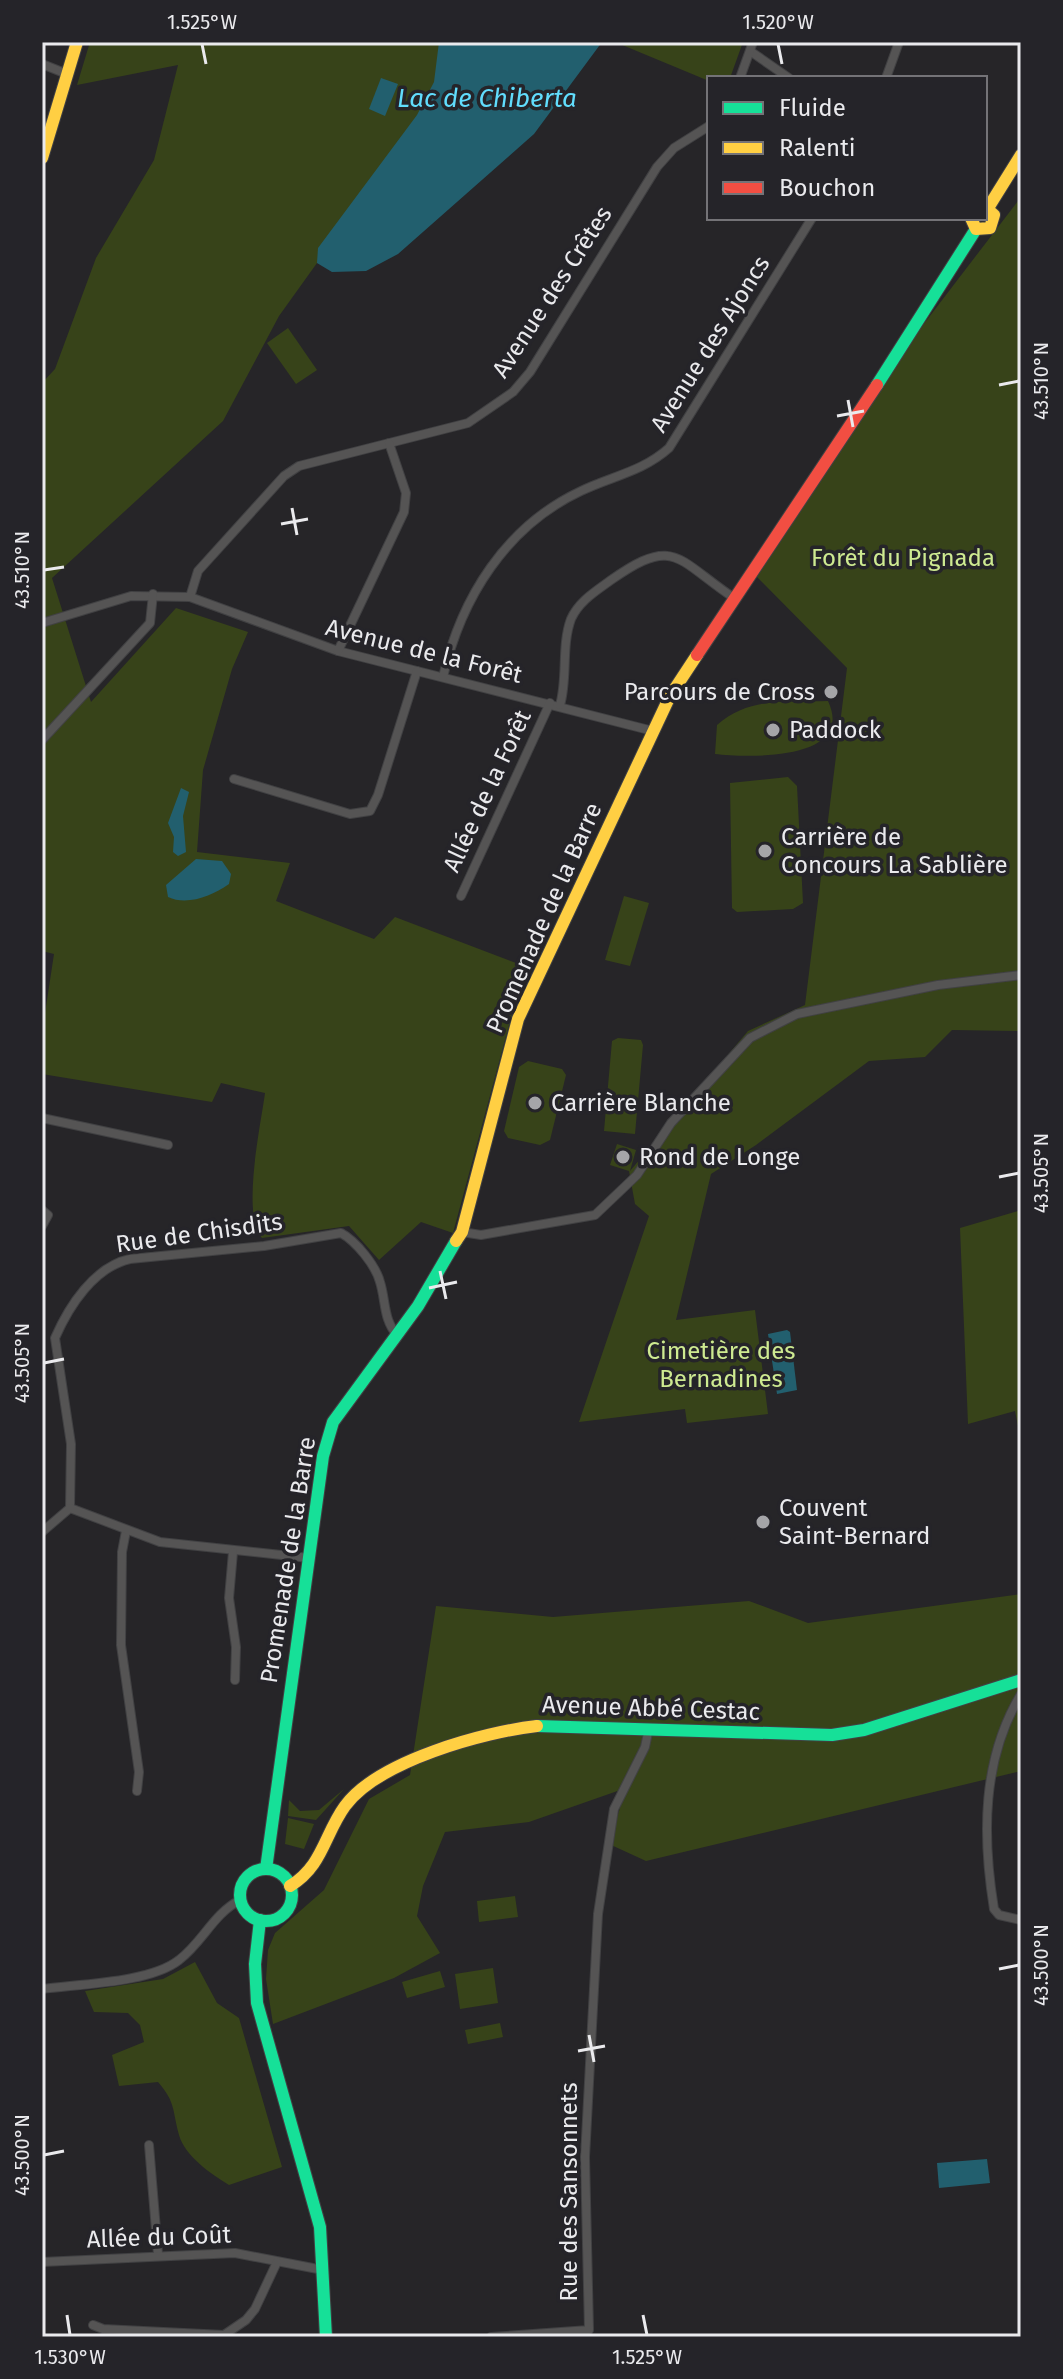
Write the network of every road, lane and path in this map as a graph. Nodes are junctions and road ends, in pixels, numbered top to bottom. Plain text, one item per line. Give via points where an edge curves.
1 (77, 42) edge
2 (899, 42) edge
3 (752, 47) edge
4 (42, 64) edge
5 (67, 74) junction
6 (741, 76) edge
7 (787, 76) edge
8 (887, 76) edge
9 (707, 127) edge
10 (1021, 155) edge
11 (42, 158) edge
12 (987, 208) edge
13 (811, 220) edge
14 (973, 224) edge
15 (389, 443) junction
16 (153, 594) junction
17 (190, 597) junction
18 (734, 598) junction
19 (42, 623) edge
20 (338, 651) junction
21 (417, 671) junction
22 (443, 677) junction
23 (550, 703) junction
24 (560, 705) junction
25 (653, 731) junction
26 (42, 740) edge
27 (234, 779) dead end
28 (461, 896) dead end
29 (1021, 975) edge
30 (42, 1118) edge
31 (168, 1145) dead end
32 (42, 1210) edge
33 (42, 1226) edge
34 (462, 1232) junction
35 (397, 1335) junction
36 (70, 1508) junction
37 (126, 1531) junction
38 (42, 1532) edge
39 (233, 1552) junction
40 (309, 1558) junction
41 (235, 1680) dead end
42 (1021, 1680) edge
43 (1021, 1694) edge
44 (649, 1728) junction
45 (137, 1791) dead end
46 (266, 1869) junction
47 (290, 1886) junction
48 (240, 1900) junction
49 (260, 1920) junction
50 (1021, 1920) edge
51 (42, 1989) edge
52 (149, 2145) dead end
53 (158, 2254) junction
54 (42, 2262) edge
55 (277, 2262) junction
56 (323, 2270) junction
57 (93, 2325) dead end
58 (326, 2337) edge
59 (491, 2337) edge
60 (499, 2337) edge

1 - 5 main road
2 - 8 street
3 - 6 street
3 - 7 street
4 - 5 street
5 - 11 main road
9 - 15 street, Avenue des Crêtes via 674,148 657,167 513,392 468,423
10 - 12 main road
12 - 14 main road, Promenade de la Barre via 994,218 992,226 984,231
13 - 22 street, Avenue des Ajoncs via 669,448 639,470 555,506 511,541 486,570 469,600
14 - 18 main road, Promenade de la Barre via 847,432
15 - 17 street, Avenue des Crêtes via 318,459 284,476 198,571
15 - 20 street via 406,493 404,512
16 - 17 street
16 - 19 street via 118,599
16 - 26 street via 150,623
17 - 20 street, Avenue de la Forêt
18 - 24 street via 679,559 654,554 643,558 588,597 572,619
18 - 25 main road, Promenade de la Barre
20 - 21 street, Avenue de la Forêt
21 - 22 street, Avenue de la Forêt
21 - 27 street via 370,811 350,814
22 - 23 street, Avenue de la Forêt
23 - 24 street, Avenue de la Forêt
23 - 28 street, Allée de la Forêt
24 - 25 street, Avenue de la Forêt
25 - 34 main road, Promenade de la Barre via 518,1019
29 - 34 street via 938,985 797,1014 750,1038 671,1123 637,1175 595,1215 481,1235
30 - 31 street
32 - 33 street via 48,1215
34 - 35 main road, Promenade de la Barre
35 - 36 street, Rue de Chisdits via 386,1317 377,1274 341,1233 130,1259 110,1266 93,1280 55,1338 71,1444
35 - 40 main road, Promenade de la Barre via 352,1393 327,1437
36 - 37 street
36 - 38 street
37 - 39 street via 160,1542
37 - 45 street via 121,1645 139,1772
39 - 40 street
39 - 41 street via 229,1598
40 - 46 main road, Promenade de la Barre
42 - 44 main road, Avenue Abbé Cestac via 864,1730 832,1735
43 - 50 street via 993,1756 986,1813 994,1909
44 - 47 main road, Avenue Abbé Cestac via 527,1726 389,1772 348,1802 316,1869
44 - 60 street, Rue des Sansonnets via 614,1809 598,1914 585,2157 589,2330
46 - 47 main road via 281,1874
46 - 48 main road via 245,1878
47 - 49 main road via 288,1909 275,1919
48 - 49 main road via 247,1913
48 - 51 street via 225,1908 190,1951 168,1968
49 - 56 main road via 255,1964 259,2018 317,2217
52 - 53 street
53 - 54 street, Allée du Coût
53 - 55 street, Allée du Coût via 235,2253
55 - 56 street, Allée du Coût
55 - 57 street via 246,2320 224,2335
56 - 58 main road
59 - 60 street

